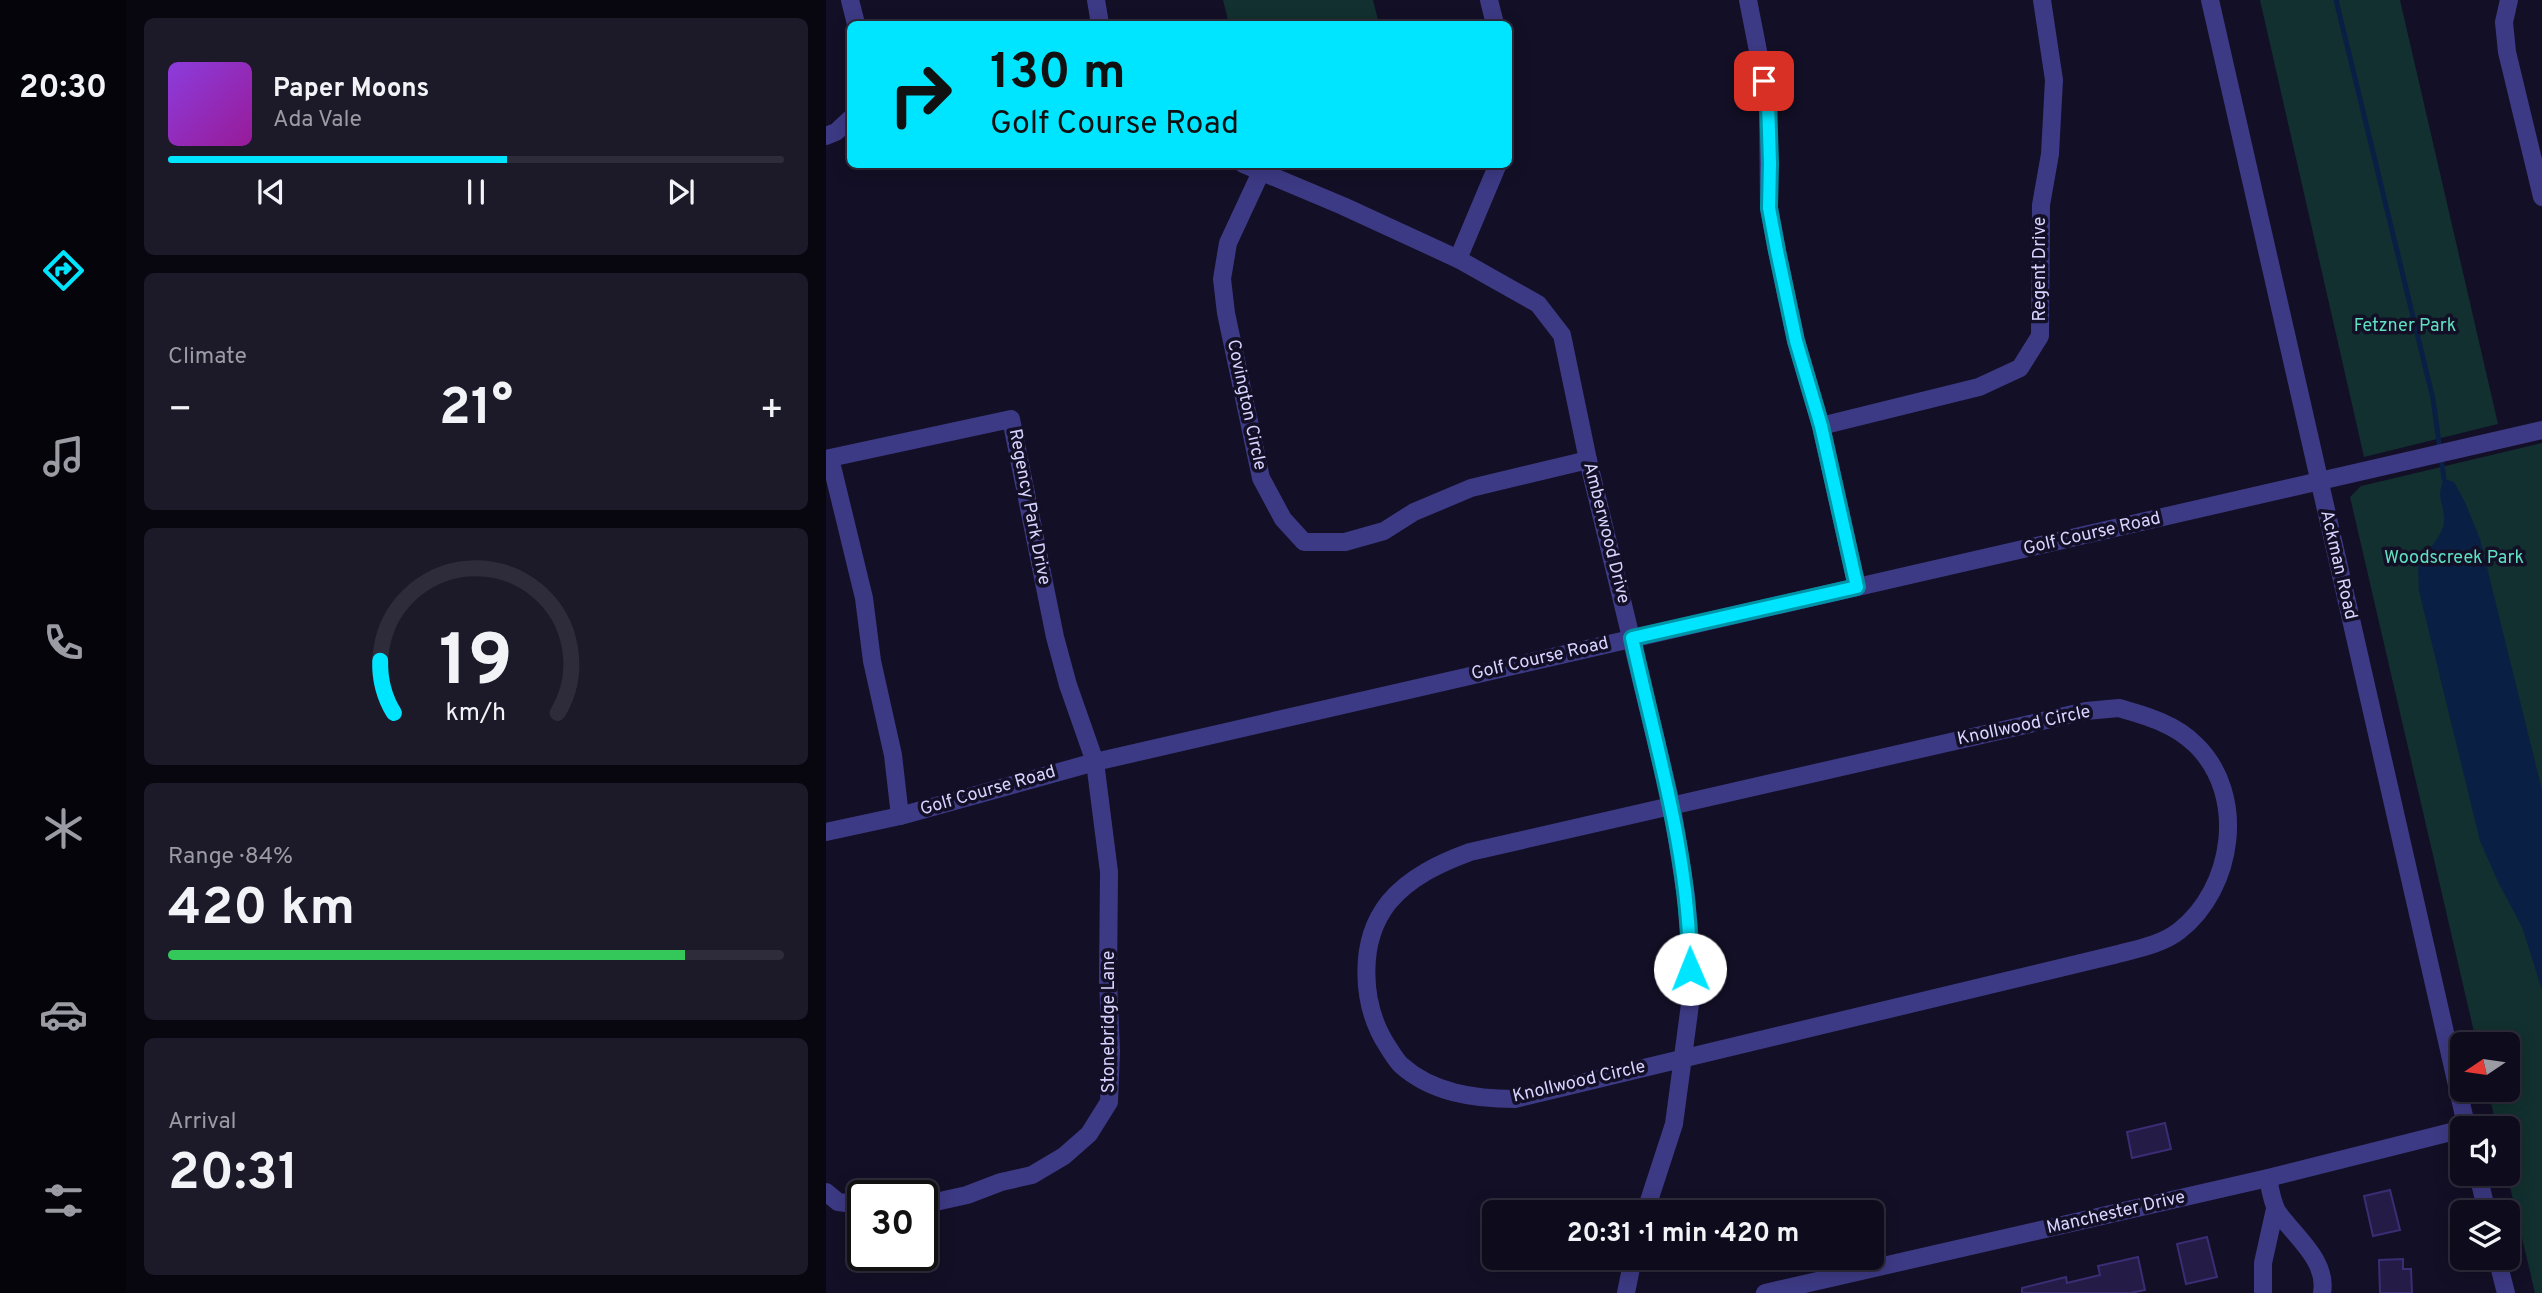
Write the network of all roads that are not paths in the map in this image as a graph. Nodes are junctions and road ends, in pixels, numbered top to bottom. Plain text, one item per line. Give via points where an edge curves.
1 (850, 0) edge
2 (1096, 0) edge
3 (1489, 0) edge
4 (1748, 0) edge
5 (2042, 0) edge
6 (2210, 0) edge
7 (2509, 0) edge
8 (855, 21) edge
9 (1100, 21) edge
10 (1493, 21) edge
11 (847, 122) edge
12 (826, 136) edge
13 (1251, 168) edge
14 (1496, 168) edge
15 (1261, 173) junction
16 (2542, 197) edge
17 (1458, 259) junction
18 (1821, 426) junction
19 (2542, 430) edge
20 (1588, 460) junction
21 (2319, 482) junction
22 (1857, 587) junction
23 (1632, 638) junction
24 (1095, 762) junction
25 (1672, 807) junction
26 (900, 816) junction
27 (826, 832) edge
28 (1684, 1058) junction
29 (2464, 1116) edge
30 (2450, 1132) edge
31 (2268, 1178) junction
32 (826, 1192) edge
33 (1648, 1200) edge
34 (938, 1201) edge
35 (847, 1203) edge
36 (2276, 1209) junction
37 (1631, 1270) edge
38 (2500, 1270) edge
39 (1626, 1293) edge
40 (1765, 1293) edge
41 (2263, 1293) edge
42 (2322, 1293) edge
43 (2506, 1293) edge

1 - 8 street
2 - 9 street
3 - 10 street
4 - 18 street via 1768,102 1769,208 1796,341
5 - 18 street, Regent Drive via 2054,80 2050,154 2041,205 2040,336 2020,368 1979,387
6 - 21 street, Ackman Road
7 - 16 street via 2504,22 2507,52
11 - 12 street
13 - 15 street, Amberwood Drive
14 - 17 street
15 - 17 street, Amberwood Drive
15 - 20 street, Covington Circle via 1228,243 1222,279 1262,478 1283,519 1304,542 1345,542 1384,531 1414,512 1471,488
17 - 20 street, Amberwood Drive via 1538,303 1562,335
18 - 22 street
19 - 21 street, Golf Course Road
20 - 23 street, Amberwood Drive
21 - 22 street, Golf Course Road
21 - 29 street, Ackman Road
22 - 23 street, Golf Course Road
23 - 24 street, Golf Course Road
23 - 25 street, Amberwood Drive
24 - 26 street, Golf Course Road
24 - 26 street, Regency Park Drive via 1055,637 1011,419 830,458 864,598
24 - 34 street, Stonebridge Lane via 1109,872 1109,1102 1089,1134 1032,1175
25 - 28 street, Amberwood Drive via 1690,941 1691,997
25 - 28 street, Knollwood Circle via 1470,852 1441,863 1409,883 1374,926 1367,953 1367,984 1371,1012 1399,1064 1426,1082 1481,1099 1515,1099
25 - 28 street, Knollwood Circle via 2086,711 2119,708 2173,727 2195,744 2221,781 2228,811 2225,856 2209,898 2178,931 2161,941
26 - 27 street, Golf Course Road
28 - 33 street, Amberwood Drive via 1674,1124
30 - 31 street, Manchester Drive
31 - 36 street
31 - 40 street, Manchester Drive
32 - 35 street
36 - 41 street via 2263,1263
36 - 42 street via 2321,1270
37 - 39 street
38 - 43 street

